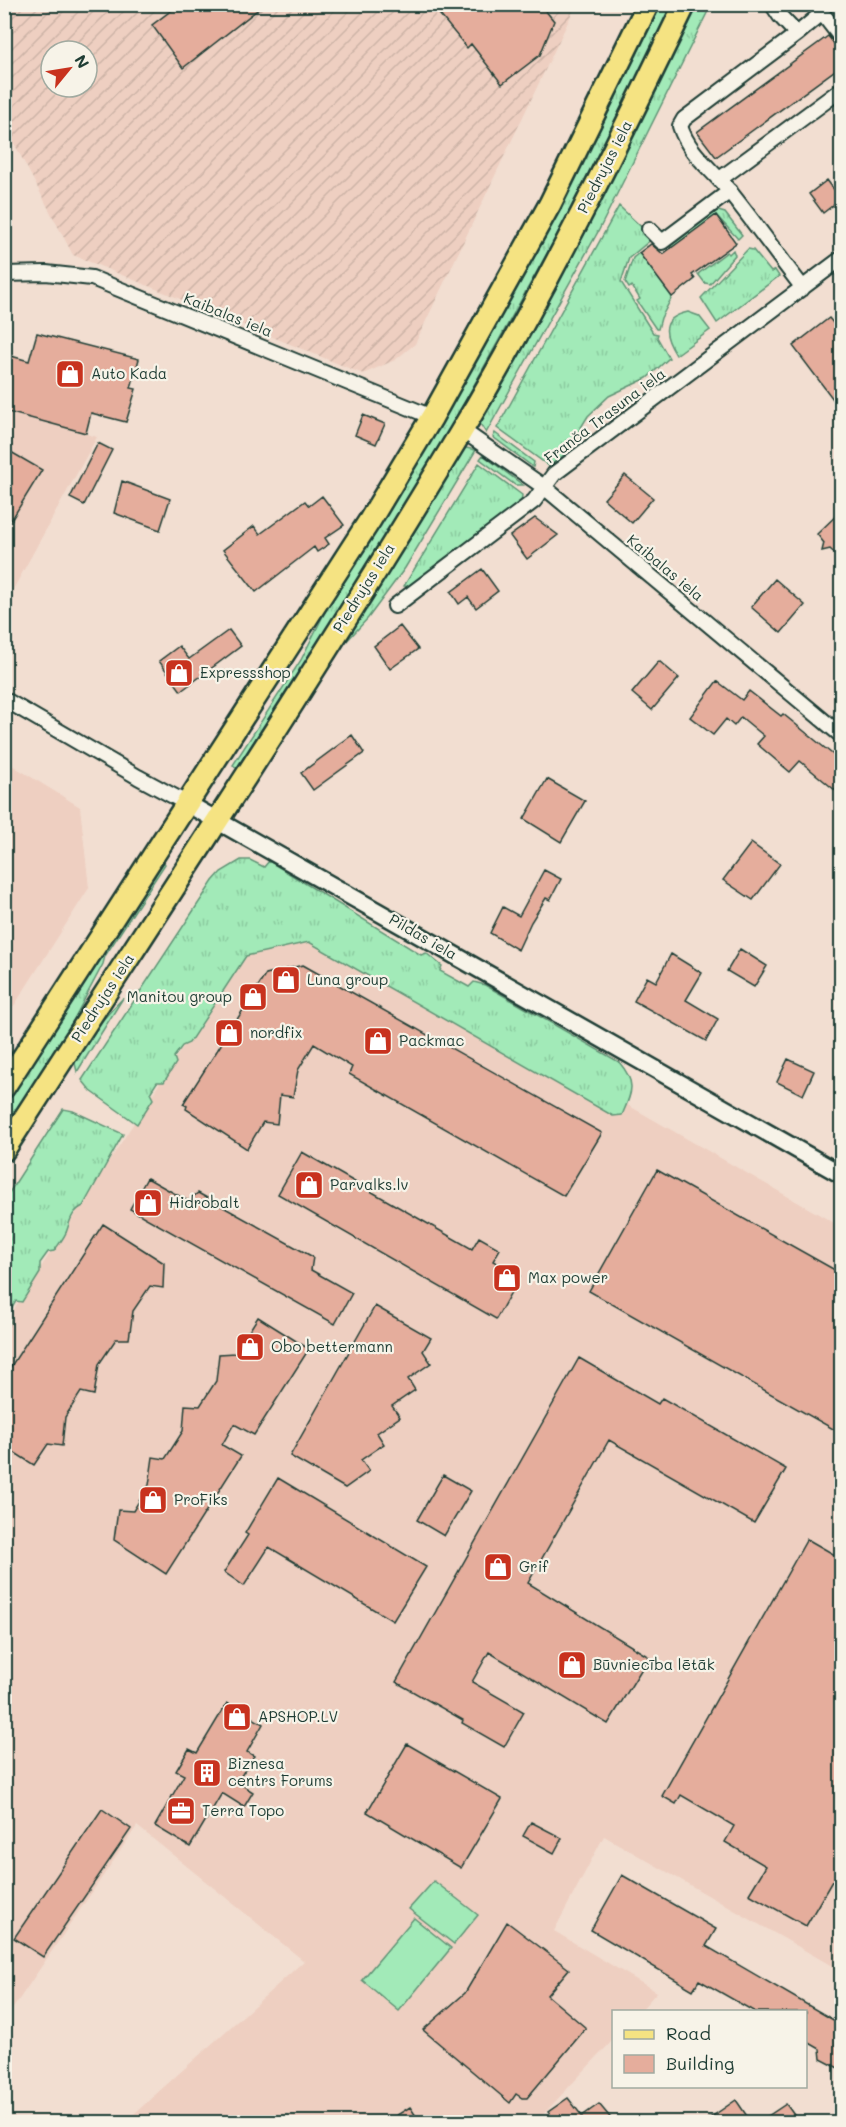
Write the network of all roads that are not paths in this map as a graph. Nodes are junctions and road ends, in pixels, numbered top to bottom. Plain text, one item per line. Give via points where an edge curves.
1 (648, 4) edge
2 (685, 4) edge
3 (771, 4) edge
4 (821, 8) edge
5 (797, 34) junction
6 (842, 39) edge
7 (842, 89) edge
8 (720, 179) junction
9 (730, 191) junction
10 (649, 229) dead end
11 (842, 258) edge
12 (4, 274) edge
13 (803, 288) junction
14 (432, 417) junction
15 (462, 430) junction
16 (544, 487) junction
17 (395, 606) dead end
18 (4, 699) edge
19 (842, 736) edge
20 (188, 804) junction
21 (218, 820) junction
22 (4, 1087) edge
23 (4, 1149) edge
24 (842, 1175) edge

1 - 14 main road, Piedrujas iela via 550,204
2 - 15 main road, Piedrujas iela via 603,174
3 - 5 street
4 - 5 street
4 - 6 street
5 - 8 street via 684,119 680,126 704,164
7 - 8 street
8 - 9 street
9 - 10 street via 662,242
9 - 13 street
11 - 13 street, Franča Trasuna iela
12 - 14 street, Kaibalas iela via 92,278
13 - 16 street, Franča Trasuna iela via 554,474
14 - 20 main road, Piedrujas iela
15 - 16 street, Kaibalas iela
15 - 21 main road, Piedrujas iela
16 - 17 street, Franča Trasuna iela via 534,501
16 - 19 street, Kaibalas iela
18 - 20 street, Pildas iela
20 - 21 street, Pildas iela
20 - 22 main road, Piedrujas iela
21 - 23 main road, Piedrujas iela
21 - 24 street, Pildas iela

